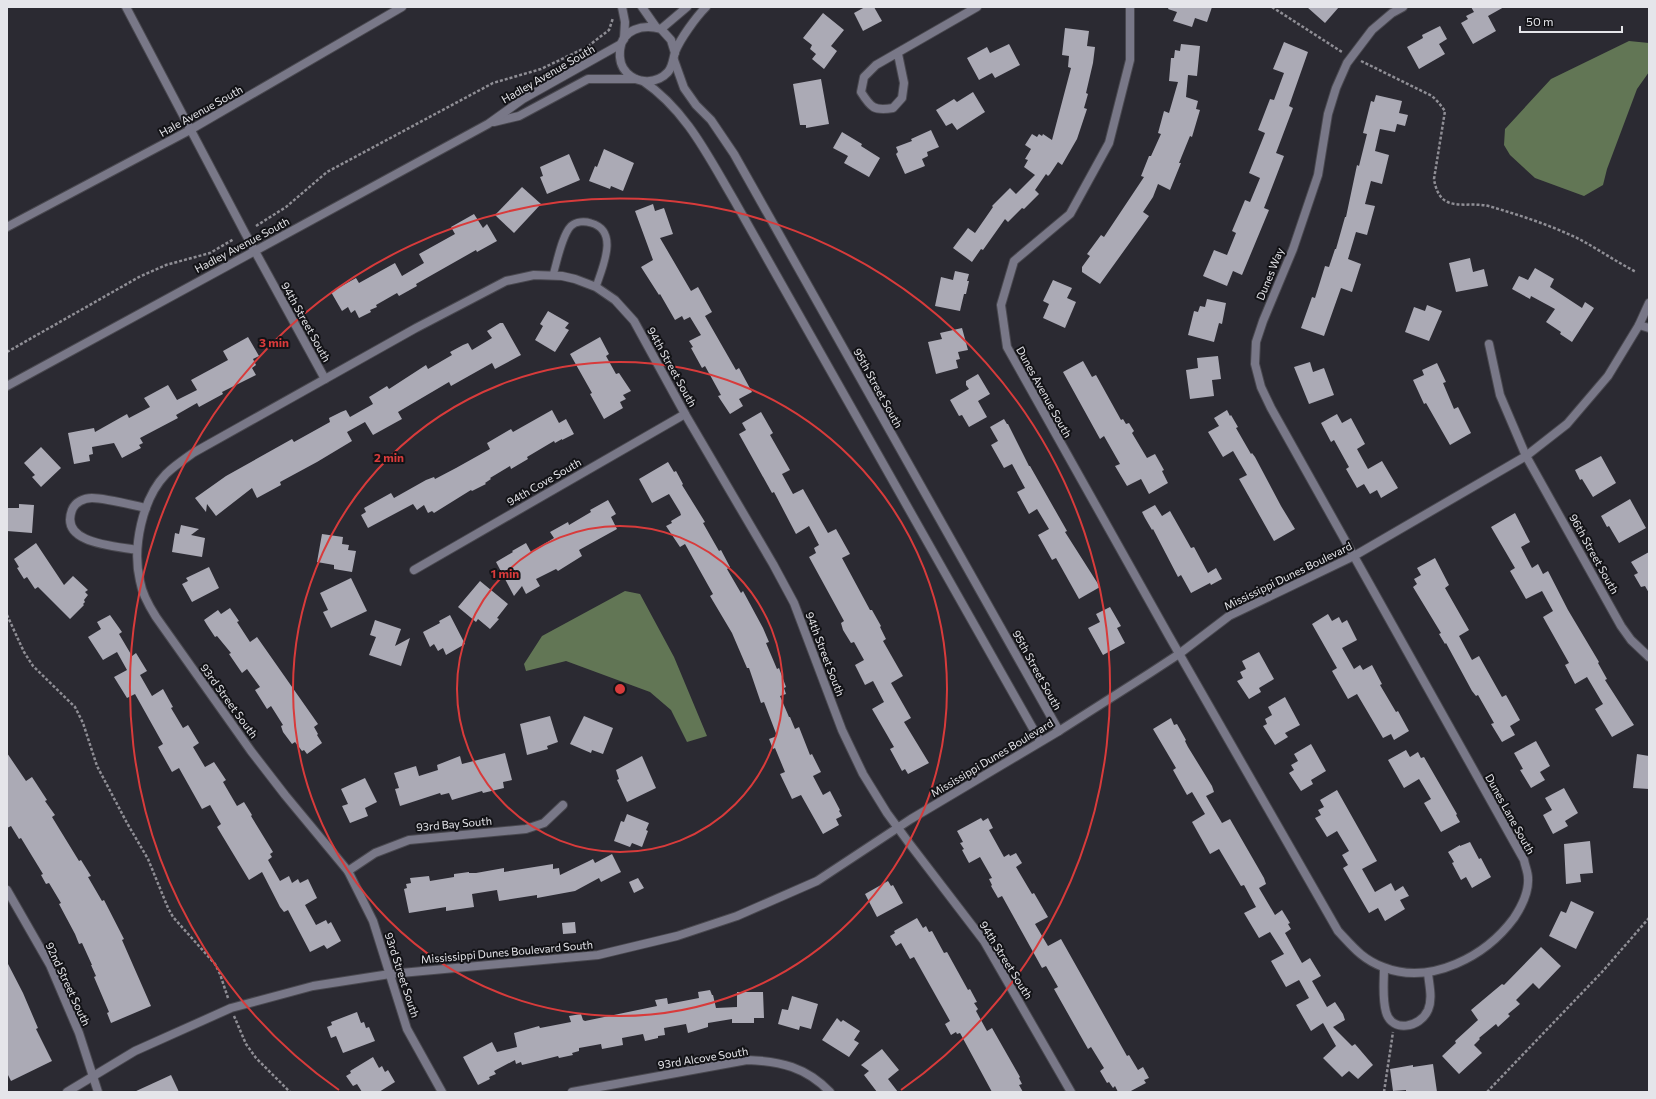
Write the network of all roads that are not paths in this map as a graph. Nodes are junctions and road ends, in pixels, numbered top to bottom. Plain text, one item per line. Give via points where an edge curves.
1 (126, 7) edge
2 (402, 7) edge
3 (622, 7) edge
4 (642, 7) edge
5 (687, 7) edge
6 (706, 7) edge
7 (977, 7) edge
8 (1130, 7) edge
9 (1403, 7) edge
10 (659, 28) junction
11 (622, 42) junction
12 (898, 54) junction
13 (674, 56) junction
14 (640, 80) junction
15 (488, 124) junction
16 (190, 130) junction
17 (7, 227) edge
18 (255, 250) junction
19 (552, 275) junction
20 (596, 287) junction
21 (1649, 303) edge
22 (1639, 324) junction
23 (1649, 328) edge
24 (1489, 344) dead end
25 (325, 379) junction
26 (7, 386) edge
27 (685, 414) junction
28 (1526, 456) junction
29 (146, 508) junction
30 (137, 550) junction
31 (1354, 556) junction
32 (414, 570) dead end
33 (1179, 654) junction
34 (1649, 657) edge
35 (1059, 731) junction
36 (1040, 741) junction
37 (564, 806) dead end
38 (898, 828) junction
39 (348, 871) junction
40 (816, 881) joint
41 (7, 890) edge
42 (1384, 968) junction
43 (1428, 972) junction
44 (390, 974) junction
45 (92, 1077) junction
46 (67, 1092) edge
47 (98, 1092) edge
48 (442, 1092) edge
49 (572, 1092) edge
50 (830, 1092) edge
51 (1071, 1092) edge

1 - 16 street, 94th Street South
2 - 16 street, Hale Avenue South
3 - 11 street via 625,22
4 - 10 street
5 - 10 street
6 - 13 street via 698,15
7 - 12 street
8 - 33 street, Dunes Avenue South via 1130,60 1109,143 1070,214 1014,261 1001,305 1006,348
9 - 31 street, Dunes Way via 1379,23 1347,63 1336,88 1328,114 1318,175 1293,249 1256,342 1255,364 1271,408
10 - 11 street via 638,28 627,34
10 - 13 street via 671,40
11 - 14 street via 622,65 630,76
11 - 15 street, Hadley Avenue South via 523,99
12 - 12 street via 904,83 902,98 893,108 879,110 868,103 861,92 864,77 876,65
13 - 14 street via 668,72 663,76 656,80
13 - 35 street, 95th Street South via 684,88 711,120 734,154
14 - 15 street, Hadley Avenue South via 588,79 519,116
14 - 36 street via 667,100 697,136
15 - 18 street, Hadley Avenue South
16 - 17 street, Hale Avenue South
16 - 18 street, 94th Street South
18 - 25 street, 94th Street South
18 - 26 street, Hadley Avenue South
19 - 20 street, 94th Street South via 575,279
19 - 20 lane via 566,236 572,226 584,221 597,225 606,235 608,244
19 - 25 street, 94th Street South via 506,280
20 - 27 street, 94th Street South via 615,300 634,321
21 - 22 street, Mississippi Dunes Boulevard
22 - 23 street
22 - 28 street, Mississippi Dunes Boulevard via 1608,376 1567,424
24 - 28 street, 96th Street South via 1500,395
25 - 29 street, 93rd Street South via 211,442 178,464 157,486
27 - 32 street, 94th Cove South
27 - 38 street, 94th Street South via 794,603 842,730 863,774
28 - 31 street, Mississippi Dunes Boulevard
28 - 34 street, 96th Street South via 1621,626
29 - 30 street, 93rd Street South
29 - 30 street via 92,498 81,499 72,509 70,522 75,532 85,540
30 - 39 street, 93rd Street South via 140,581 148,605 251,751
31 - 33 street, Mississippi Dunes Boulevard via 1229,616
31 - 43 street, Dunes Lane South via 1524,860 1528,878 1525,898 1504,931 1468,959
33 - 35 street, Mississippi Dunes Boulevard
33 - 42 street, Dunes Lane South via 1338,931 1364,959
35 - 36 street, Mississippi Dunes Boulevard
36 - 38 street, Mississippi Dunes Boulevard
37 - 39 street, 93rd Bay South via 544,823 526,829 409,840 375,853
38 - 40 street, Mississippi Dunes Boulevard
38 - 51 street, 94th Street South via 984,941
39 - 44 street, 93rd Street South via 373,921
40 - 44 street, Mississippi Dunes Boulevard South via 730,919 677,936 598,955
41 - 45 street, 92nd Street South via 50,965 79,1033
42 - 43 street, Dunes Lane South
42 - 43 street via 1384,1004 1391,1022 1398,1026 1411,1025 1421,1020 1428,1010
44 - 45 street, Mississippi Dunes Boulevard South via 313,986 232,1008 135,1051
44 - 48 street, 93rd Street South via 407,1029
45 - 46 street, Mississippi Dunes Boulevard South
45 - 47 street, 92nd Street South
49 - 50 street, 93rd Alcove South via 747,1060 772,1061 796,1068 813,1077

